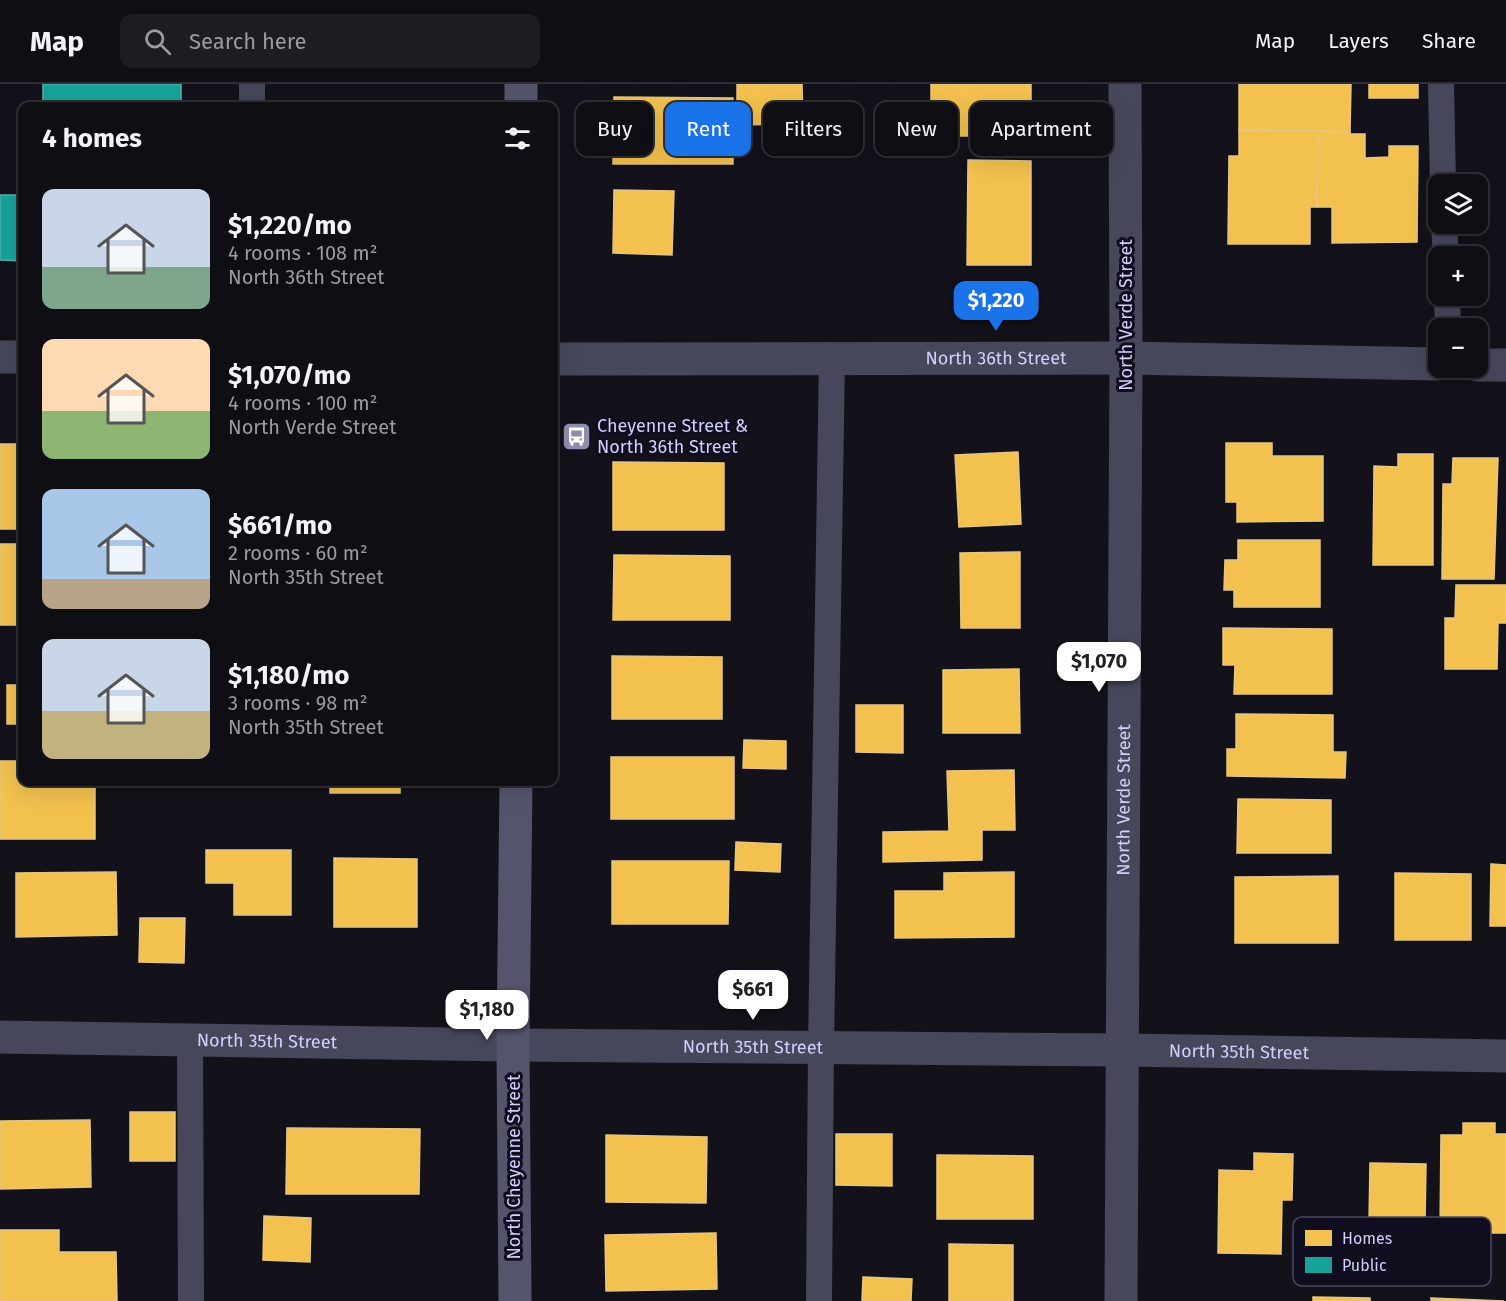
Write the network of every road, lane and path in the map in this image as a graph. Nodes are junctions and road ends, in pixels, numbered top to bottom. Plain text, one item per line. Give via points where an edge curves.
1 (252, 84) edge
2 (521, 84) edge
3 (1125, 84) edge
4 (1441, 84) edge
5 (252, 102) edge
6 (521, 102) edge
7 (1443, 174) edge
8 (0, 357) edge
9 (18, 357) edge
10 (832, 358) junction
11 (1126, 358) junction
12 (558, 359) edge
13 (1428, 364) edge
14 (1488, 365) edge
15 (1506, 365) edge
16 (516, 786) edge
17 (0, 1037) edge
18 (190, 1040) junction
19 (513, 1045) junction
20 (821, 1047) junction
21 (1122, 1050) junction
22 (1506, 1056) edge
23 (191, 1301) edge
24 (515, 1301) edge
25 (819, 1301) edge
26 (1121, 1301) edge

1 - 5 lane
2 - 6 street
3 - 11 street, North Verde Street
4 - 7 lane
8 - 9 street
10 - 11 street, North 36th Street
10 - 12 street, North 36th Street
10 - 20 lane
11 - 13 street, North 36th Street
11 - 21 street, North Verde Street
14 - 15 street
16 - 19 street, North Cheyenne Street
17 - 18 street, North 35th Street
18 - 19 street, North 35th Street
18 - 23 lane
19 - 20 street, North 35th Street
19 - 24 street, North Cheyenne Street
20 - 21 street, North 35th Street
20 - 25 lane
21 - 22 street, North 35th Street
21 - 26 street, North Verde Street

